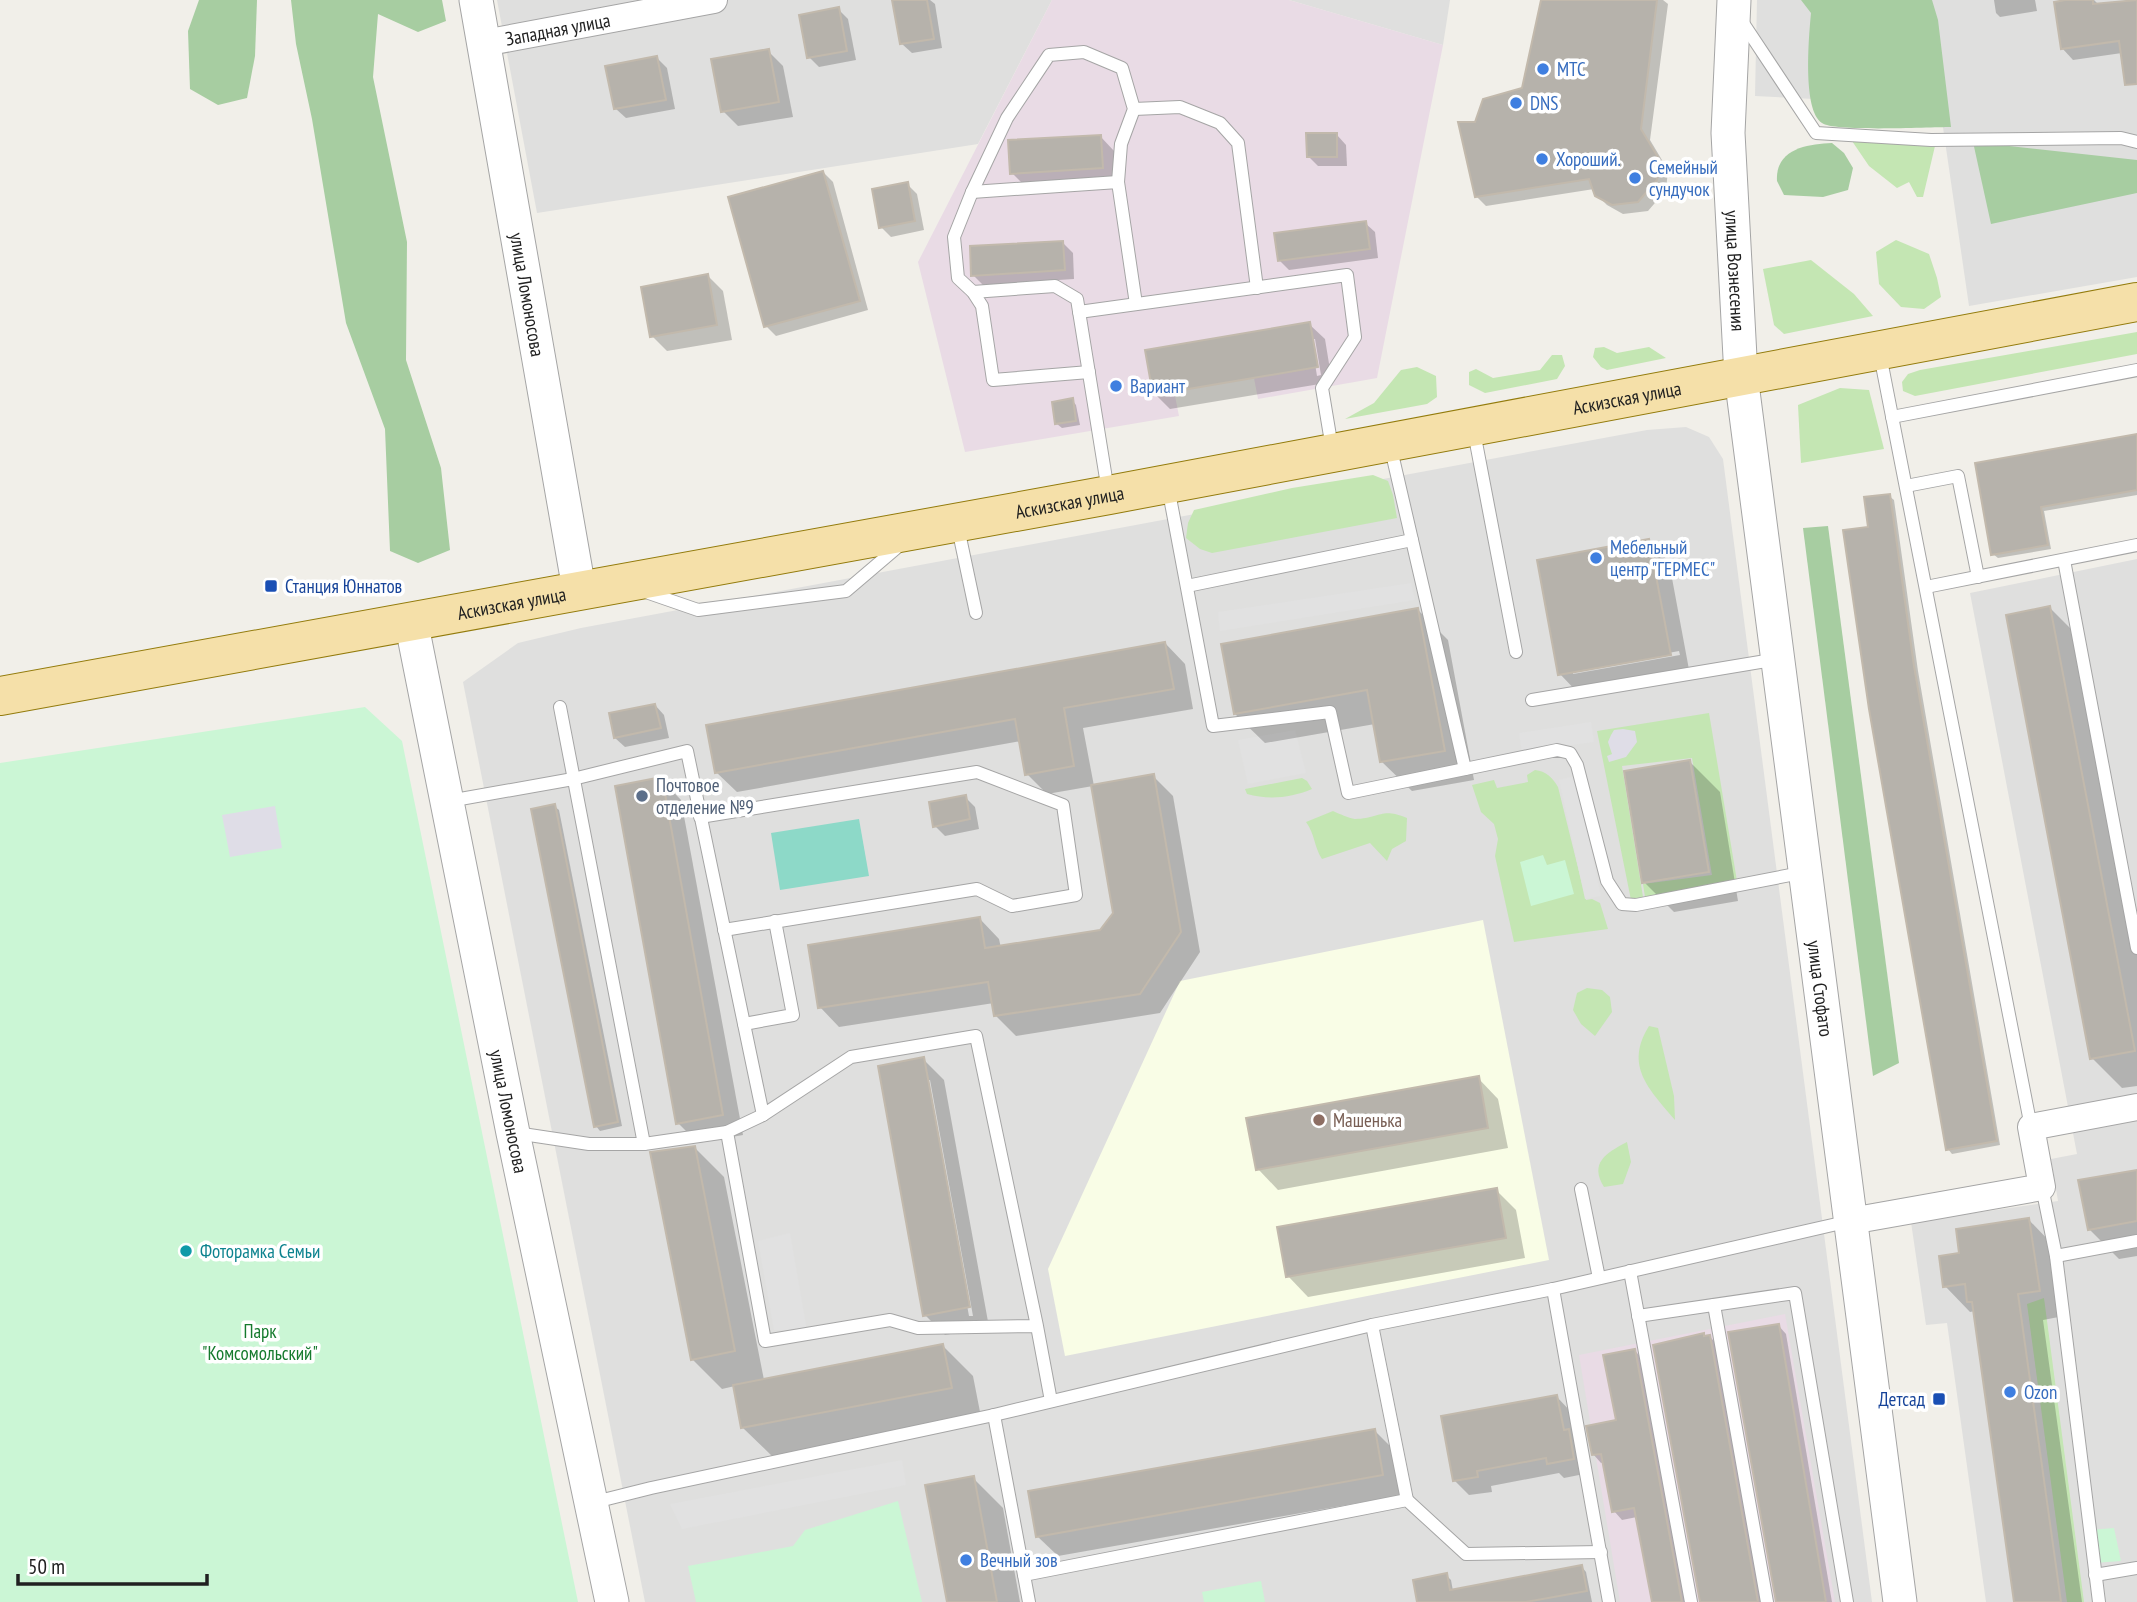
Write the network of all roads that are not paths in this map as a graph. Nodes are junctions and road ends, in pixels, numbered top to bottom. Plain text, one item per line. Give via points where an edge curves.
1 (476, 0) edge
2 (714, 0) edge
3 (1734, 4) edge
4 (484, 43) junction
5 (1134, 109) junction
6 (2137, 142) edge
7 (1118, 182) junction
8 (972, 192) junction
9 (1257, 288) junction
10 (973, 292) junction
11 (2137, 302) edge
12 (1136, 304) junction
13 (1079, 312) junction
14 (1879, 351) junction
15 (2137, 370) edge
16 (1089, 372) junction
17 (1741, 376) junction
18 (1892, 417) junction
19 (1473, 426) junction
20 (1389, 442) junction
21 (1333, 452) junction
22 (1168, 483) junction
23 (1906, 486) junction
24 (1109, 495) junction
25 (957, 522) junction
26 (1412, 540) junction
27 (2137, 545) edge
28 (2064, 560) junction
29 (1978, 577) junction
30 (1187, 586) junction
31 (1926, 587) junction
32 (579, 589) junction
33 (976, 613) dead end
34 (411, 621) junction
35 (1516, 652) dead end
36 (1778, 659) junction
37 (0, 696) edge
38 (1532, 700) dead end
39 (560, 707) dead end
40 (1465, 769) junction
41 (573, 779) junction
42 (447, 802) junction
43 (701, 817) junction
44 (1806, 872) junction
45 (775, 921) junction
46 (724, 930) junction
47 (2137, 948) edge
48 (744, 1024) junction
49 (2137, 1107) edge
50 (763, 1115) junction
51 (2031, 1127) junction
52 (727, 1132) junction
53 (513, 1133) junction
54 (644, 1144) junction
55 (2042, 1187) junction
56 (1581, 1189) dead end
57 (1851, 1221) junction
58 (2137, 1241) edge
59 (2056, 1256) junction
60 (1630, 1271) junction
61 (1599, 1278) junction
62 (1553, 1289) junction
63 (1714, 1305) junction
64 (1638, 1315) junction
65 (1371, 1325) junction
66 (1037, 1326) junction
67 (1051, 1401) junction
68 (994, 1415) junction
69 (1407, 1500) junction
70 (592, 1503) junction
71 (1601, 1552) junction
72 (2137, 1568) edge
73 (1024, 1575) junction
74 (2095, 1575) junction
75 (612, 1602) edge
76 (1029, 1602) edge
77 (1609, 1602) edge
78 (1691, 1602) edge
79 (1767, 1602) edge
80 (1847, 1602) edge
81 (1900, 1602) edge
82 (2099, 1602) edge

1 - 4 street, улица Ломоносова
2 - 4 street, Западная улица
3 - 6 lane via 1815,134 1931,141 2121,138
3 - 17 street, улица Вознесения via 1728,133
4 - 32 street, улица Ломоносова
5 - 7 lane via 1121,144
5 - 8 lane via 1122,68 1084,52 1049,55 1007,118
5 - 9 lane via 1180,107 1220,123 1238,143
7 - 8 lane
7 - 12 lane
8 - 10 lane via 954,237 958,278
9 - 12 lane
9 - 21 lane via 1347,275 1355,337 1322,388
10 - 13 lane via 1055,286 1077,299
10 - 16 lane via 982,306 993,380
11 - 14 main road, Аскизская улица
12 - 13 lane
13 - 16 lane
14 - 17 main road, Аскизская улица
14 - 18 lane
15 - 18 lane
16 - 24 lane
17 - 19 main road, Аскизская улица
17 - 36 street, улица Стофато
18 - 23 lane
19 - 20 main road, Аскизская улица
19 - 35 lane
20 - 21 main road, Аскизская улица
20 - 26 lane
21 - 22 main road, Аскизская улица
22 - 24 main road, Аскизская улица
22 - 30 lane
23 - 29 lane via 1958,476
23 - 31 lane
24 - 25 main road, Аскизская улица
25 - 32 main road, Аскизская улица
25 - 33 lane
26 - 30 lane
26 - 40 lane
27 - 28 lane
28 - 29 lane
28 - 47 lane
29 - 31 lane
30 - 40 lane via 1213,726 1330,712 1348,793
31 - 51 lane
32 - 34 main road, Аскизская улица
34 - 37 main road, Аскизская улица
34 - 42 street, улица Ломоносова
36 - 38 lane
36 - 44 street, улица Стофато
39 - 41 lane
40 - 44 lane via 1557,750 1570,753 1606,881 1622,904
41 - 42 lane
41 - 43 lane via 687,751
41 - 54 lane
42 - 53 street, улица Ломоносова
43 - 45 lane via 977,772 1063,805 1076,895 1012,906 977,889
43 - 46 lane
44 - 57 street, улица Стофато
45 - 46 lane
45 - 48 lane via 793,1016
46 - 48 lane
48 - 50 lane
49 - 51 street
50 - 52 lane
50 - 66 lane via 851,1058 976,1036
51 - 55 street
52 - 54 lane
52 - 66 lane via 765,1341 890,1320 918,1328
53 - 54 lane via 589,1144
53 - 70 street, улица Ломоносова
55 - 57 street
55 - 59 lane
56 - 61 lane
57 - 60 lane
57 - 81 street, улица Стофато
58 - 59 lane
59 - 74 lane
60 - 61 lane
60 - 64 lane
61 - 62 lane
62 - 65 lane
62 - 71 lane
63 - 64 lane
63 - 79 lane
63 - 80 lane via 1795,1293
64 - 78 lane
65 - 67 lane
65 - 69 lane
66 - 67 lane
67 - 68 lane
68 - 70 lane
68 - 73 lane
69 - 71 lane via 1465,1554
69 - 73 lane
70 - 75 street, улица Ломоносова
71 - 77 lane
72 - 74 lane
73 - 76 lane
74 - 82 lane

